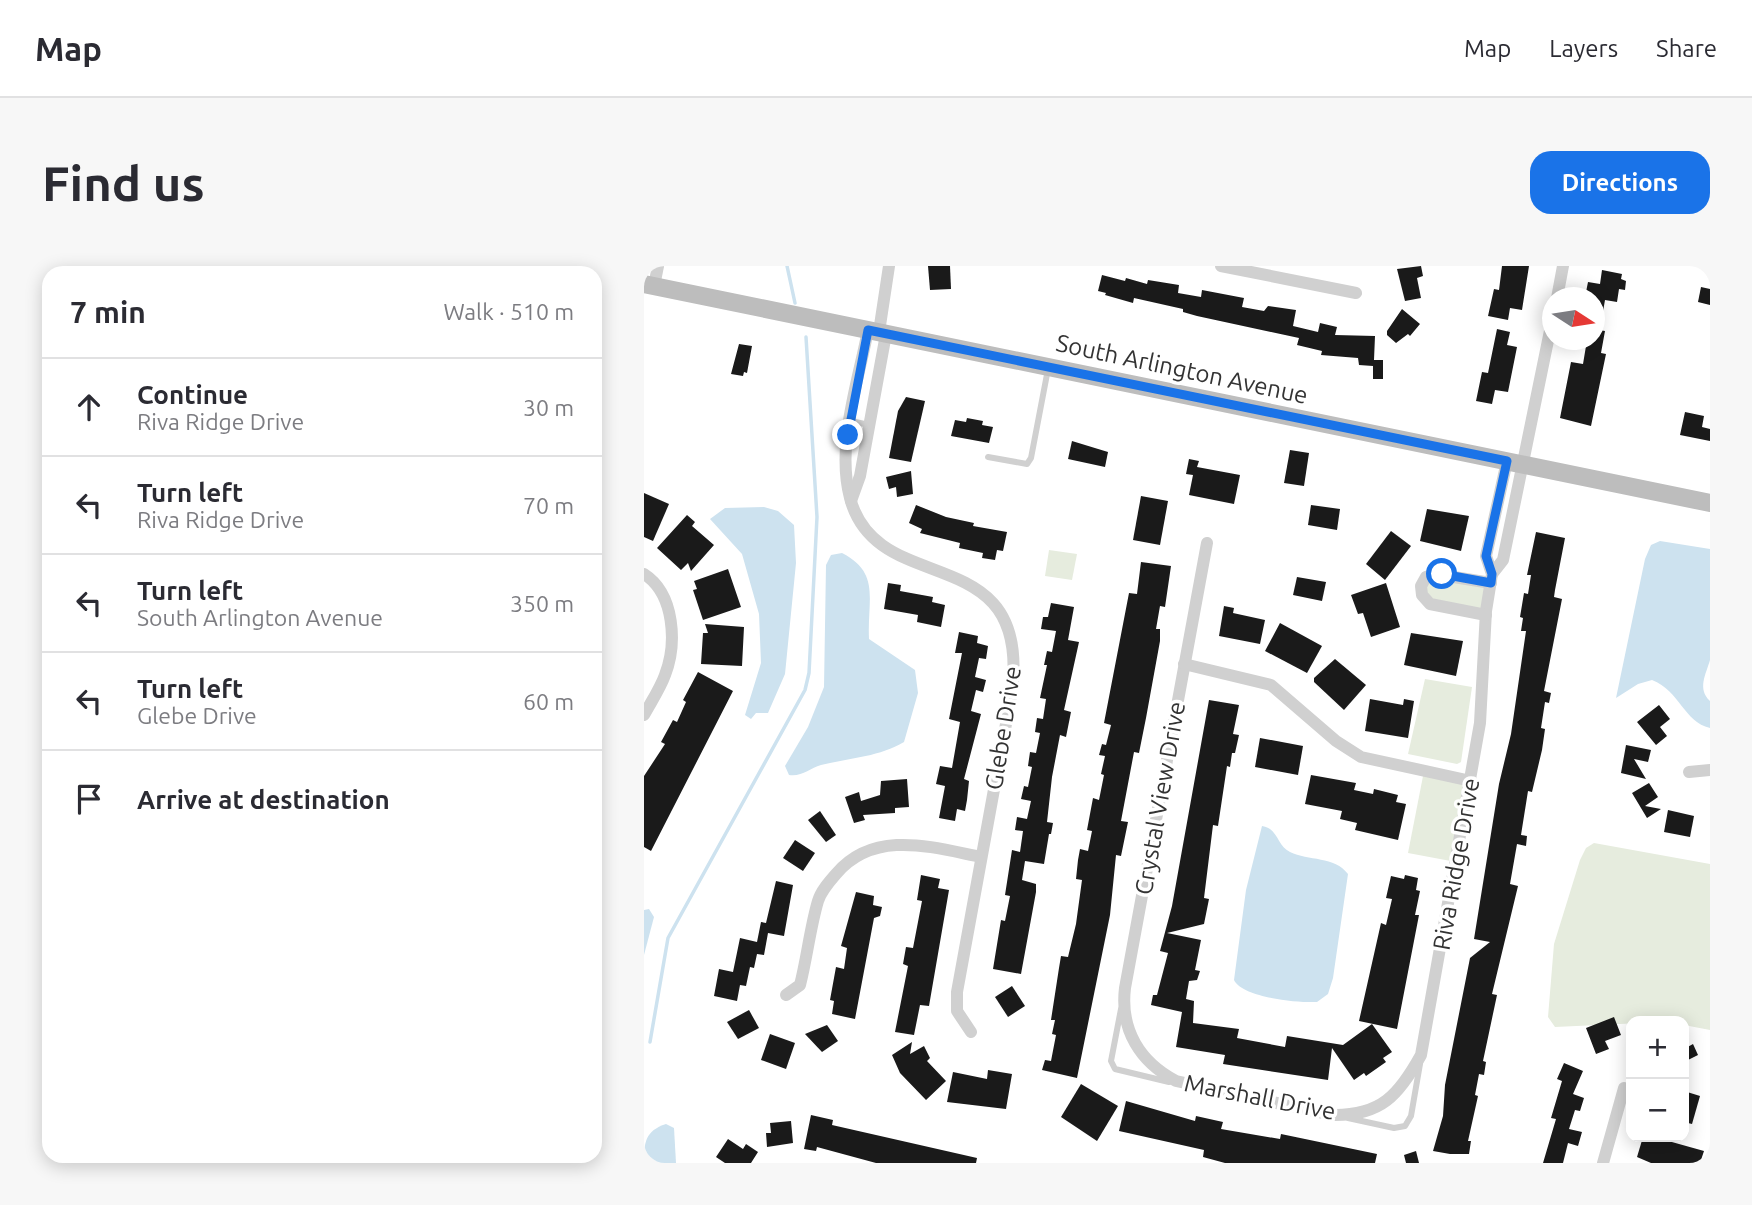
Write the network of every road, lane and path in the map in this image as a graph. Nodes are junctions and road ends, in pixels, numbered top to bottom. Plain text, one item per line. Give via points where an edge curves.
1 (658, 266) edge
2 (889, 266) edge
3 (1221, 266) edge
4 (1563, 266) edge
5 (649, 285) edge
6 (1559, 287) edge
7 (1356, 293) dead end
8 (878, 332) junction
9 (1545, 350) edge
10 (1048, 367) junction
11 (850, 421) junction
12 (869, 425) junction
13 (988, 457) dead end
14 (1516, 463) junction
15 (851, 502) junction
16 (1710, 503) edge
17 (1207, 543) dead end
18 (644, 574) edge
19 (1491, 579) junction
20 (1486, 615) junction
21 (1184, 664) junction
22 (644, 715) edge
23 (1710, 770) edge
24 (1689, 772) dead end
25 (1471, 781) junction
26 (981, 857) junction
27 (1125, 988) junction
28 (786, 995) dead end
29 (971, 1032) dead end
30 (1139, 1052) joint
31 (1421, 1055) junction
32 (1192, 1087) junction
33 (1624, 1088) dead end
34 (1387, 1100) joint
35 (1332, 1115) junction
36 (1603, 1163) edge

1 - 5 street
2 - 8 street
3 - 7 street
4 - 6 street
5 - 8 main road, South Arlington Avenue
8 - 10 main road, South Arlington Avenue
8 - 11 street, Glebe Drive
8 - 12 street
9 - 14 street, Riva Ridge Drive
10 - 13 lane via 1031,458 1027,464
10 - 14 main road, South Arlington Avenue
11 - 12 lane
11 - 15 street, Glebe Drive via 845,460
12 - 15 street
14 - 16 main road, South Arlington Avenue
14 - 19 street, Riva Ridge Drive via 1486,556
15 - 26 street, Glebe Drive via 866,530 891,551 983,593 1006,620 1015,655 1014,673
17 - 21 street, Crystal View Drive
18 - 22 street via 668,606 673,645 665,675
19 - 20 street, Riva Ridge Drive
19 - 20 street via 1435,574 1426,577 1421,586 1430,604
20 - 25 street, Riva Ridge Drive via 1483,698
21 - 25 street via 1271,685 1361,757
21 - 27 street, Crystal View Drive
23 - 24 street
25 - 31 street, Riva Ridge Drive
26 - 28 street via 911,844 872,848 856,855 819,899 800,985
26 - 29 street, Glebe Drive via 957,992 957,1011
27 - 30 street, Crystal View Drive via 1125,1020
27 - 32 lane via 1111,1061 1115,1069
30 - 32 street, Marshall Drive via 1164,1075
31 - 34 street, Riva Ridge Drive via 1403,1087
31 - 35 lane via 1411,1116 1405,1126 1394,1128
32 - 35 street, Marshall Drive
33 - 36 street
34 - 35 street, Marshall Drive via 1357,1113

